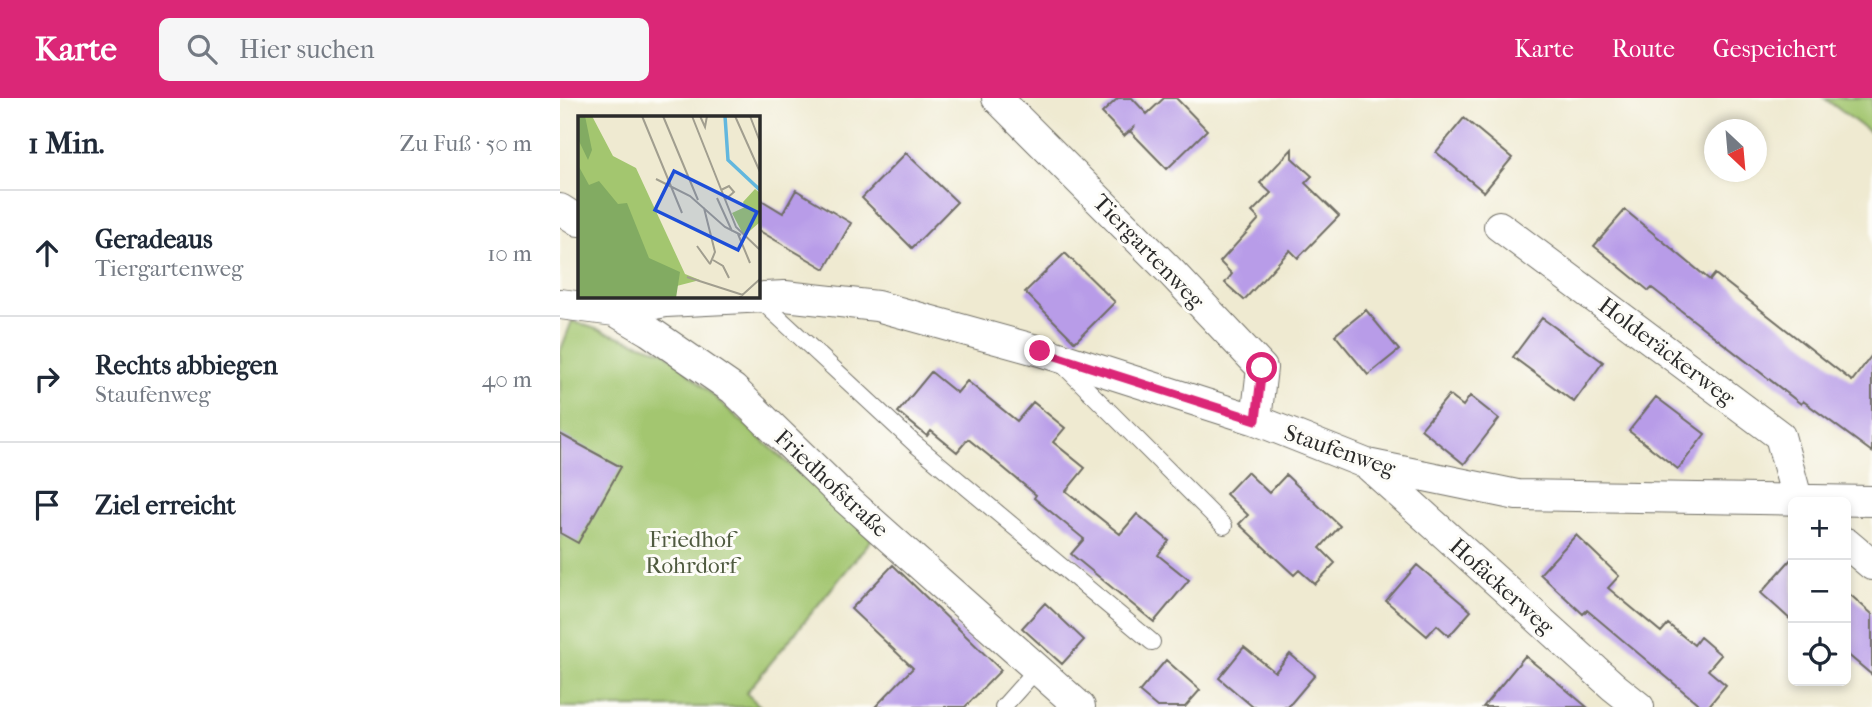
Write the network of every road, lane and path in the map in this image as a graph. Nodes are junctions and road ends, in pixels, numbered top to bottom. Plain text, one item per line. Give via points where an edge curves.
1 (997, 98) edge
2 (560, 209) edge
3 (578, 220) edge
4 (1499, 226) dead end
5 (760, 297) edge
6 (710, 298) edge
7 (758, 298) edge
8 (664, 299) edge
9 (560, 304) edge
10 (615, 310) junction
11 (1055, 356) junction
12 (1256, 420) junction
13 (1367, 464) junction
14 (1797, 497) edge
15 (1851, 501) edge
16 (1872, 501) edge
17 (1788, 502) edge
18 (1224, 526) dead end
19 (1851, 547) edge
20 (1872, 565) edge
21 (1152, 642) dead end
22 (1037, 669) junction
23 (1003, 707) edge
24 (1080, 707) edge
25 (1639, 707) edge

1 - 12 street, Tiergartenweg via 1262,368
2 - 3 street
4 - 14 street, Holderäckerweg via 1780,436
5 - 11 street, Staufenweg via 877,306
6 - 8 street, Staufenweg
7 - 21 lane via 915,444
8 - 10 street, Staufenweg
9 - 10 street, Friedhofstraße
10 - 22 street, Friedhofstraße via 733,389 845,498
11 - 12 street, Staufenweg
11 - 18 lane
12 - 13 street, Staufenweg
13 - 17 street, Staufenweg via 1517,495
13 - 25 street, Hofäckerweg
15 - 16 street, Staufenweg
19 - 20 street
22 - 23 lane
22 - 24 street, Friedhofstraße

